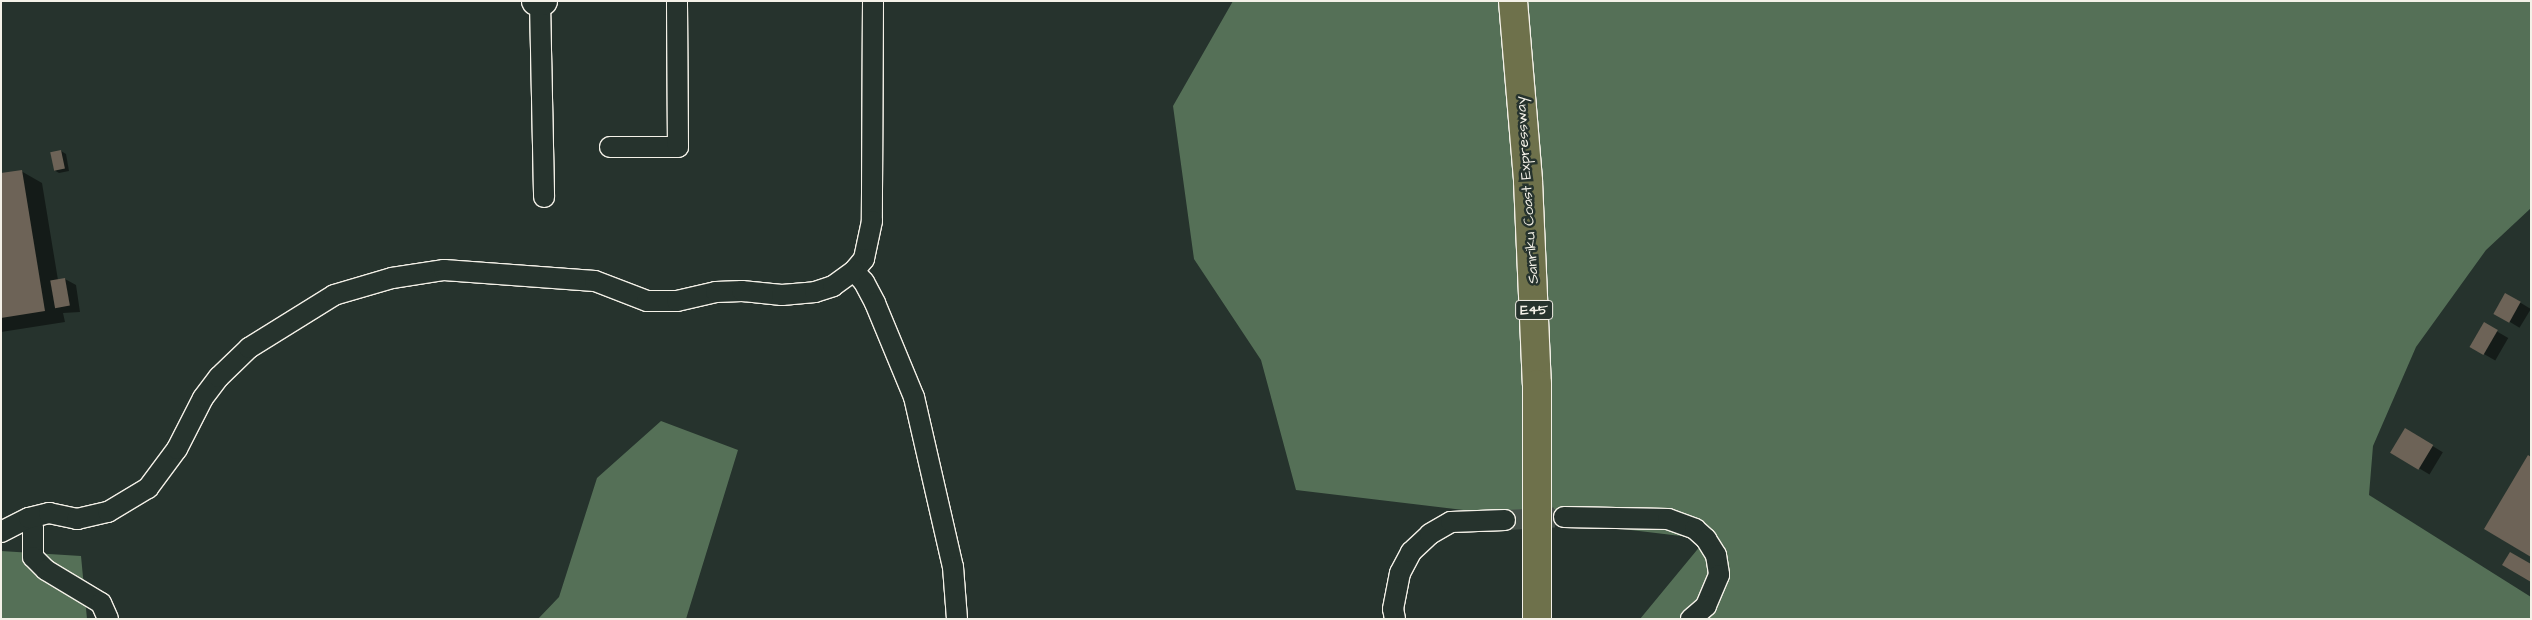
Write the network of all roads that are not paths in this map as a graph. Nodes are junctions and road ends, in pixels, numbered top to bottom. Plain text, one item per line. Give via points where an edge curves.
1 (536, 1) edge
2 (677, 1) edge
3 (873, 1) edge
4 (1513, 1) edge
5 (541, 2) edge
6 (610, 147) dead end
7 (544, 197) dead end
8 (854, 271) junction
9 (1564, 517) tunnel mouth
10 (29, 518) junction
11 (1505, 520) tunnel mouth
12 (1, 532) edge
13 (108, 619) edge
14 (957, 619) edge
15 (1395, 619) edge
16 (1537, 619) edge
17 (1691, 619) edge

1 - 5 main road
2 - 6 street via 678,147
3 - 8 street via 872,221 864,259
4 - 16 highway, Sanriku Coast Expressway / E45 via 1528,181 1537,384
5 - 7 street
8 - 10 street via 833,286 815,292 782,295 716,292 677,302 647,301 595,281 444,270 392,278 334,295 249,348 231,366 203,398 177,449 148,488 108,512 77,519 49,513
8 - 14 street via 875,303 914,397 953,567
9 - 17 street via 1668,519 1695,529 1716,555 1719,575 1706,606
10 - 12 street
10 - 13 street via 33,528 33,557 46,570 101,603
11 - 15 street via 1451,522 1430,534 1411,552 1400,573 1392,609

